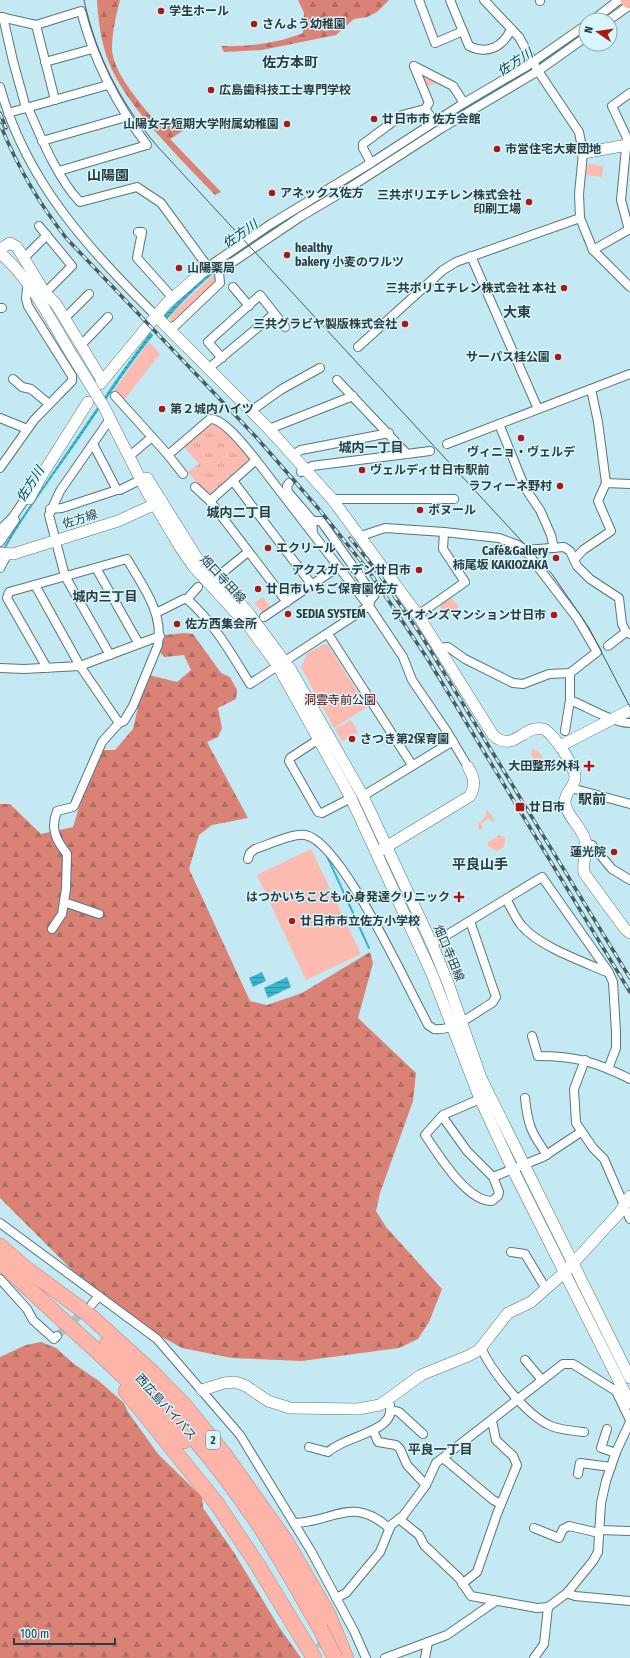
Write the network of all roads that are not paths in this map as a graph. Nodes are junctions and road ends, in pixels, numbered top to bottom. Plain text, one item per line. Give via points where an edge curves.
1 (419, 0) edge
2 (450, 0) edge
3 (484, 0) edge
4 (619, 0) edge
5 (630, 5) edge
6 (603, 12) edge
7 (618, 14) edge
8 (1, 17) edge
9 (36, 25) junction
10 (511, 29) junction
11 (463, 31) junction
12 (578, 33) edge
13 (578, 41) edge
14 (566, 46) junction
15 (92, 49) junction
16 (45, 62) junction
17 (533, 62) junction
18 (538, 71) junction
19 (108, 85) junction
20 (0, 87) edge
21 (630, 93) edge
22 (55, 100) junction
23 (464, 103) junction
24 (26, 108) junction
25 (425, 109) junction
26 (8, 113) junction
27 (126, 117) junction
28 (435, 122) junction
29 (42, 140) junction
30 (628, 144) edge
31 (584, 153) junction
32 (371, 163) junction
33 (59, 171) junction
34 (301, 211) junction
35 (580, 218) junction
36 (39, 226) dead end
37 (629, 230) edge
38 (138, 232) dead end
39 (47, 235) junction
40 (0, 249) edge
41 (593, 250) junction
42 (0, 253) edge
43 (472, 256) junction
44 (24, 258) junction
45 (0, 261) edge
46 (228, 264) junction
47 (213, 266) junction
48 (630, 287) edge
49 (233, 288) dead end
50 (27, 289) junction
51 (45, 293) junction
52 (89, 294) dead end
53 (172, 297) junction
54 (249, 306) junction
55 (274, 314) junction
56 (108, 317) dead end
57 (64, 318) junction
58 (163, 322) junction
59 (284, 327) dead end
60 (56, 330) junction
61 (358, 347) dead end
62 (82, 348) junction
63 (66, 358) junction
64 (222, 358) junction
65 (209, 368) junction
66 (320, 368) dead end
67 (630, 374) edge
68 (13, 379) dead end
69 (337, 380) dead end
70 (591, 389) junction
71 (115, 396) dead end
72 (353, 396) junction
73 (88, 402) dead end
74 (49, 404) junction
75 (104, 407) junction
76 (538, 409) junction
77 (251, 411) junction
78 (0, 418) edge
79 (110, 419) junction
80 (499, 424) junction
81 (27, 429) junction
82 (269, 429) junction
83 (389, 433) junction
84 (152, 437) junction
85 (93, 444) junction
86 (447, 444) dead end
87 (430, 451) dead end
88 (132, 454) junction
89 (292, 454) junction
90 (407, 454) junction
91 (168, 455) junction
92 (3, 458) edge
93 (256, 460) junction
94 (0, 468) edge
95 (303, 470) junction
96 (45, 471) junction
97 (183, 474) dead end
98 (233, 481) junction
99 (136, 482) dead end
100 (289, 483) dead end
101 (606, 483) junction
102 (630, 484) edge
103 (195, 487) dead end
104 (117, 490) junction
105 (29, 499) joint
106 (332, 499) junction
107 (454, 499) dead end
108 (210, 501) junction
109 (158, 503) junction
110 (50, 509) junction
111 (313, 521) junction
112 (0, 530) edge
113 (444, 532) junction
114 (313, 534) junction
115 (361, 536) junction
116 (55, 541) junction
117 (0, 542) edge
118 (336, 542) junction
119 (554, 548) junction
120 (326, 550) junction
121 (525, 550) junction
122 (248, 552) junction
123 (6, 554) edge
124 (574, 560) junction
125 (338, 567) junction
126 (0, 568) edge
127 (96, 568) junction
128 (65, 576) junction
129 (216, 578) junction
130 (35, 585) junction
131 (312, 585) junction
132 (198, 587) dead end
133 (4, 593) edge
134 (187, 599) junction
135 (287, 602) junction
136 (369, 606) junction
137 (156, 613) junction
138 (418, 615) junction
139 (264, 617) dead end
140 (628, 633) edge
141 (328, 634) junction
142 (160, 636) junction
143 (139, 644) junction
144 (608, 646) dead end
145 (439, 648) junction
146 (110, 656) junction
147 (282, 664) junction
148 (80, 666) junction
149 (0, 668) edge
150 (46, 668) junction
151 (570, 673) junction
152 (570, 700) junction
153 (630, 710) edge
154 (612, 719) junction
155 (119, 723) junction
156 (630, 723) edge
157 (565, 731) dead end
158 (318, 738) junction
159 (453, 741) junction
160 (560, 746) junction
161 (412, 765) junction
162 (468, 767) joint
163 (571, 788) junction
164 (363, 796) junction
165 (351, 798) junction
166 (630, 804) edge
167 (586, 843) junction
168 (387, 847) junction
169 (377, 853) junction
170 (248, 859) dead end
171 (630, 880) edge
172 (506, 899) junction
173 (64, 902) junction
174 (99, 914) dead end
175 (470, 921) junction
176 (52, 929) dead end
177 (630, 933) edge
178 (432, 944) junction
179 (609, 973) junction
180 (456, 1023) junction
181 (532, 1036) dead end
182 (585, 1060) junction
183 (608, 1070) junction
184 (630, 1079) edge
185 (525, 1098) dead end
186 (480, 1099) junction
187 (442, 1116) junction
188 (581, 1132) junction
189 (547, 1155) junction
190 (518, 1166) junction
191 (493, 1177) junction
192 (627, 1200) edge
193 (630, 1219) edge
194 (0, 1223) edge
195 (0, 1246) edge
196 (511, 1252) dead end
197 (0, 1261) edge
198 (574, 1263) junction
199 (565, 1272) junction
200 (22, 1274) junction
201 (0, 1279) edge
202 (546, 1289) junction
203 (99, 1296) junction
204 (92, 1304) tunnel mouth
205 (57, 1336) dead end
206 (481, 1348) junction
207 (525, 1360) dead end
208 (630, 1378) edge
209 (542, 1380) junction
210 (202, 1390) junction
211 (517, 1399) junction
212 (630, 1402) edge
213 (390, 1405) junction
214 (492, 1421) junction
215 (630, 1421) edge
216 (607, 1429) dead end
217 (374, 1430) junction
218 (423, 1430) dead end
219 (584, 1432) dead end
220 (309, 1447) dead end
221 (616, 1453) junction
222 (443, 1458) junction
223 (611, 1467) junction
224 (578, 1474) dead end
225 (426, 1485) junction
226 (501, 1504) junction
227 (399, 1519) junction
228 (294, 1524) junction
229 (389, 1528) junction
230 (534, 1528) dead end
231 (630, 1531) edge
232 (599, 1532) junction
233 (462, 1584) junction
234 (567, 1593) junction
235 (336, 1598) junction
236 (496, 1601) junction
237 (630, 1601) edge
238 (548, 1607) junction
239 (344, 1612) junction
240 (335, 1620) dead end
241 (315, 1630) junction
242 (428, 1642) junction
243 (314, 1658) edge
244 (324, 1658) edge
245 (335, 1658) edge
246 (346, 1658) edge
247 (366, 1658) edge
248 (385, 1658) edge
249 (424, 1658) edge
250 (534, 1658) edge

1 - 11 street via 435,43
2 - 11 street
3 - 10 street
4 - 6 street
5 - 7 street
8 - 9 street
8 - 24 street
9 - 15 street via 81,11
9 - 16 street
10 - 11 street via 502,44 492,50 476,50 469,46
10 - 17 street via 519,37
12 - 14 street
13 - 14 street
14 - 17 street
14 - 18 street
15 - 16 street
15 - 19 street
16 - 22 street
17 - 18 street
17 - 23 street
18 - 31 street via 579,132
18 - 34 street via 442,128 349,188
19 - 22 street
19 - 27 street
20 - 26 street
21 - 30 street via 612,106
22 - 24 street
23 - 25 street via 453,86 414,66 429,103
23 - 28 street
24 - 26 street
24 - 29 street
25 - 28 street
25 - 32 street via 402,116 365,142 363,148
26 - 58 street via 30,163 60,211 93,251
27 - 29 street
27 - 33 street via 147,145
28 - 32 street
29 - 33 street
30 - 31 street
30 - 37 street via 621,200
31 - 35 street via 579,194
32 - 34 street
33 - 47 street via 69,190 80,202 137,187 155,197
34 - 46 street
34 - 47 street via 262,229
35 - 41 street
35 - 43 street
36 - 39 street
37 - 41 street
38 - 53 street via 142,232 137,258
39 - 44 street
39 - 51 street via 72,266
40 - 44 street via 12,243
41 - 48 street
42 - 60 street via 26,283
43 - 61 street via 443,270
43 - 76 street
44 - 51 street
45 - 50 street
46 - 47 street
46 - 58 street via 219,272 220,284 176,325
47 - 53 street
49 - 54 street
50 - 60 street
50 - 63 street via 28,306
51 - 57 street via 56,304
52 - 57 street
53 - 58 street
54 - 55 street via 260,295
54 - 64 street via 208,342
55 - 59 street
55 - 64 street
56 - 62 street
57 - 62 street
58 - 62 street via 101,382
58 - 65 street
60 - 63 street
63 - 74 street via 72,381
63 - 75 street, bridge
64 - 65 street
65 - 77 street
66 - 77 street via 282,389
67 - 70 street
68 - 74 street via 22,387 31,389
69 - 72 street
70 - 76 street
70 - 101 street
71 - 84 street
72 - 82 street
72 - 83 street
73 - 96 street
74 - 81 street
75 - 79 street
75 - 88 street
76 - 80 street
77 - 82 street
78 - 81 street
79 - 85 street
79 - 109 street
80 - 86 street
80 - 119 street via 525,488 540,510
81 - 92 street
82 - 89 street
83 - 89 street via 301,450
83 - 90 street
84 - 88 street
84 - 91 street
85 - 104 street
85 - 110 street
87 - 90 street
88 - 109 street
89 - 95 street
90 - 95 street
91 - 93 street via 210,419 215,419 227,428
91 - 97 street
92 - 94 street
93 - 98 street
93 - 114 street
95 - 106 street
96 - 105 street
96 - 112 street via 12,518
98 - 108 street
98 - 131 street
99 - 104 street
100 - 111 street via 288,492
101 - 102 street
101 - 124 street via 598,501 611,531 583,550
103 - 108 street
104 - 110 street via 62,508
105 - 117 street
106 - 107 street
106 - 115 street
108 - 122 street
109 - 116 street, 佐方線 via 118,521
109 - 129 street via 192,551
109 - 147 street, 畑口寺田線 via 186,557
110 - 116 street
111 - 114 street
111 - 118 street via 321,521
113 - 115 street via 385,528
113 - 121 street via 499,538
113 - 138 street via 443,549 465,582
114 - 120 street
115 - 138 street
116 - 123 street, 佐方線
116 - 128 street
118 - 120 street
118 - 136 street via 374,596
119 - 121 street
119 - 124 street via 564,547 570,551
120 - 125 street
121 - 151 street via 577,618 598,652
122 - 129 street
122 - 135 street
123 - 126 street
124 - 140 street via 590,579 619,598 622,624
125 - 131 street
125 - 136 street
127 - 128 street
127 - 137 street via 127,559
127 - 143 street
128 - 130 street
128 - 146 street
129 - 147 street via 255,620
130 - 133 street
130 - 148 street
131 - 135 street
132 - 134 street
133 - 150 street
134 - 137 street
134 - 147 street via 204,614 216,630 250,684
135 - 139 street
136 - 141 street
136 - 159 street via 405,659 414,684
137 - 142 street
138 - 145 street
140 - 144 street
141 - 147 street
141 - 161 street
142 - 143 street
142 - 155 street via 133,706 124,721
143 - 146 street
145 - 151 street via 448,647 465,659 513,683 524,684 549,674
145 - 160 street via 495,737 511,741 532,730 541,729 552,734
146 - 148 street
147 - 158 street
147 - 164 street, 畑口寺田線
148 - 150 street
148 - 155 street
149 - 150 street
151 - 152 street
152 - 154 street
152 - 157 street
153 - 154 street
154 - 156 street
154 - 160 street
155 - 173 street via 102,742 76,804 57,811 55,816 56,841 67,854
158 - 165 street
158 - 165 street via 289,761 318,812 322,813
159 - 161 street
159 - 162 street
160 - 163 street via 575,773
161 - 164 street
162 - 168 street via 474,780 470,796
163 - 166 street
163 - 167 street via 566,797 566,807
164 - 168 street, 畑口寺田線
165 - 169 street
167 - 171 street via 592,845 612,868
167 - 177 street via 584,873
168 - 169 street
168 - 178 street, 畑口寺田線
169 - 180 street
170 - 180 street via 255,849 295,835 304,834 316,841 339,864 364,902 428,1025 437,1029
172 - 175 street
172 - 179 street via 521,925 528,931 561,952
172 - 179 street via 542,876
173 - 174 street
173 - 176 street via 62,914
175 - 178 street
175 - 180 street via 496,997 492,1003
178 - 180 street, 畑口寺田線
179 - 183 street via 613,982 616,1048
180 - 186 street
180 - 190 street, 畑口寺田線
181 - 182 street via 538,1056
182 - 183 street
182 - 188 street via 574,1089 575,1119
183 - 184 street
185 - 189 street via 532,1133
186 - 187 street
186 - 190 street
187 - 191 street via 466,1151
187 - 191 street via 425,1135 453,1175 464,1186 487,1200 498,1196
188 - 189 street
188 - 192 street via 604,1158
189 - 190 street
190 - 191 street
190 - 198 street, 畑口寺田線
190 - 199 street
192 - 193 street
192 - 198 street
194 - 203 street
195 - 200 highway, 西広島バイパス / 2
196 - 202 street via 526,1254
197 - 200 highway, 西広島バイパス / 2
198 - 199 street
198 - 208 street, 畑口寺田線
199 - 202 street
199 - 212 street
200 - 241 highway, 西広島バイパス / 2 via 93,1330 178,1418 255,1519
200 - 243 highway, 2 via 134,1400 218,1504 258,1564
200 - 246 highway, 2 via 88,1314 185,1406 224,1454 285,1540 328,1614
201 - 205 street via 28,1309 33,1320 54,1339
202 - 206 street via 531,1302 508,1313
203 - 204 street
203 - 210 street via 158,1339
206 - 211 street
206 - 213 street via 421,1375
207 - 209 street
209 - 211 street
209 - 215 street via 563,1364 573,1364 616,1391
210 - 213 street via 235,1382 275,1404 298,1408 365,1408
210 - 228 street via 240,1435
211 - 214 street
211 - 219 street via 536,1418 551,1426
213 - 217 street via 389,1421
213 - 218 street
214 - 222 street
214 - 226 street via 496,1440 513,1456 517,1465
215 - 221 street
216 - 221 street via 601,1448
217 - 220 street via 338,1444 328,1452
217 - 225 street via 378,1442 396,1445 400,1449 407,1465
221 - 223 street
222 - 225 street via 436,1463
222 - 226 street
223 - 224 street via 580,1459
223 - 232 street via 601,1503
225 - 227 street
226 - 233 street via 477,1572
227 - 229 street
227 - 233 street via 419,1535 424,1544
228 - 229 street via 311,1523 356,1510 369,1514
228 - 235 street
229 - 235 street via 380,1552 350,1588
230 - 232 street via 559,1538 563,1529 569,1526
231 - 232 street
232 - 234 street via 598,1552 593,1562
233 - 236 street via 471,1596
234 - 237 street
234 - 238 street
235 - 239 street
236 - 238 street via 537,1608
236 - 242 street via 447,1635
238 - 250 street via 544,1644
239 - 240 street
239 - 247 street
241 - 244 highway, 西広島バイパス / 2
241 - 245 highway, 西広島バイパス / 2, bridge
242 - 248 street
242 - 249 street

